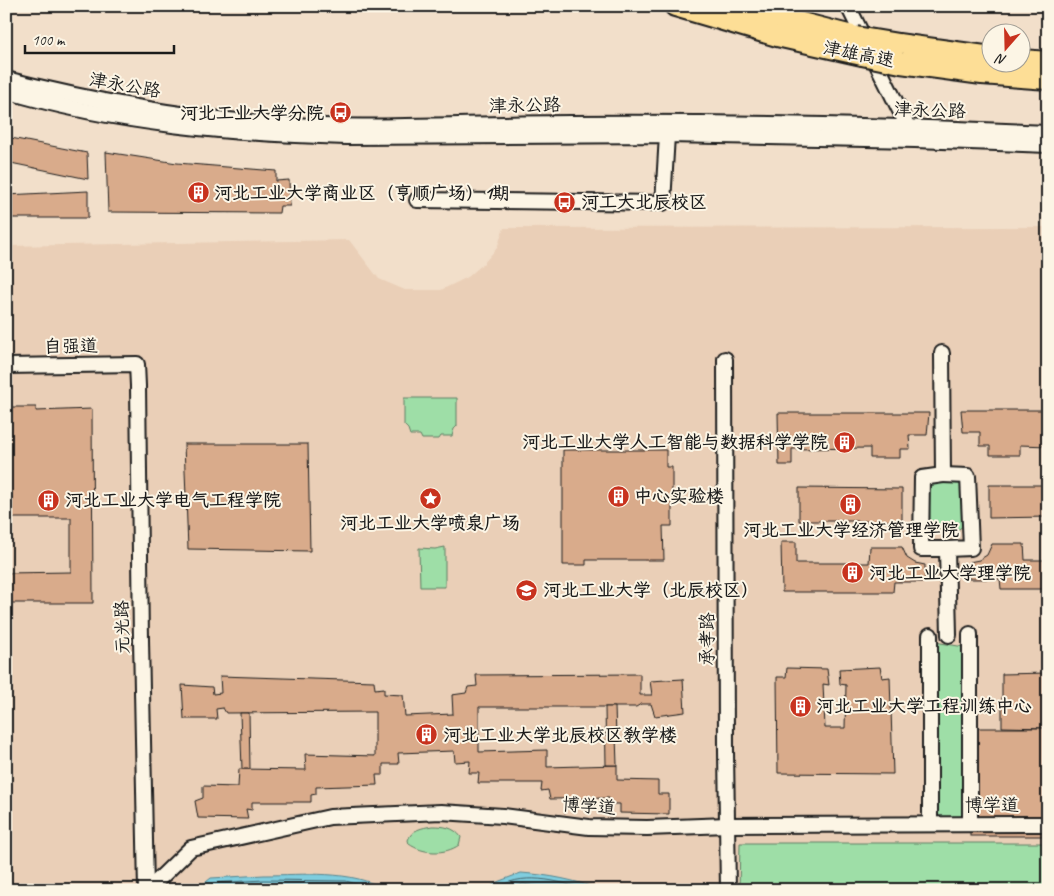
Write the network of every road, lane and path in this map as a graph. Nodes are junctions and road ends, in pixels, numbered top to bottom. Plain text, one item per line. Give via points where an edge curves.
1 (675, 6) edge
2 (735, 6) edge
3 (848, 6) edge
4 (859, 46) junction
5 (899, 53) junction
6 (982, 57) edge
7 (1032, 61) edge
8 (1048, 62) edge
9 (6, 79) edge
10 (1048, 79) edge
11 (6, 91) edge
12 (1048, 133) edge
13 (912, 134) junction
14 (668, 135) junction
15 (1048, 145) edge
16 (417, 200) dead end
17 (942, 353) dead end
18 (725, 359) dead end
19 (137, 364) joint
20 (6, 366) edge
21 (944, 475) junction
22 (947, 549) junction
23 (970, 634) dead end
24 (930, 635) dead end
25 (949, 635) dead end
26 (930, 824) junction
27 (970, 824) junction
28 (1048, 824) edge
29 (728, 825) junction
30 (147, 890) edge
31 (728, 890) edge

1 - 4 highway, 津雄高速 via 777,36
2 - 4 highway, 津雄高速
3 - 13 street
4 - 5 highway, 津雄高速, bridge
5 - 6 highway, 津雄高速
5 - 10 highway, 津雄高速 via 982,74
7 - 8 highway
9 - 13 street, 津永公路 via 136,107 259,123 377,126 682,123
11 - 14 street, 津永公路 via 112,116 251,134 346,138
12 - 13 street, 津永公路
13 - 14 street, 津永公路
13 - 15 street, 津永公路
14 - 16 street via 663,203
17 - 21 street
18 - 29 street, 承孝路
19 - 20 street, 自强道
19 - 30 street, 元光路
21 - 22 street via 922,478 921,549
21 - 22 street via 968,476 971,548
22 - 25 street
23 - 27 street
24 - 26 street
26 - 27 street, 博学道
26 - 29 street, 博学道
27 - 28 street, 博学道
29 - 30 street, 博学道 via 589,827 441,812 330,817 191,848
29 - 31 street, 承孝路

